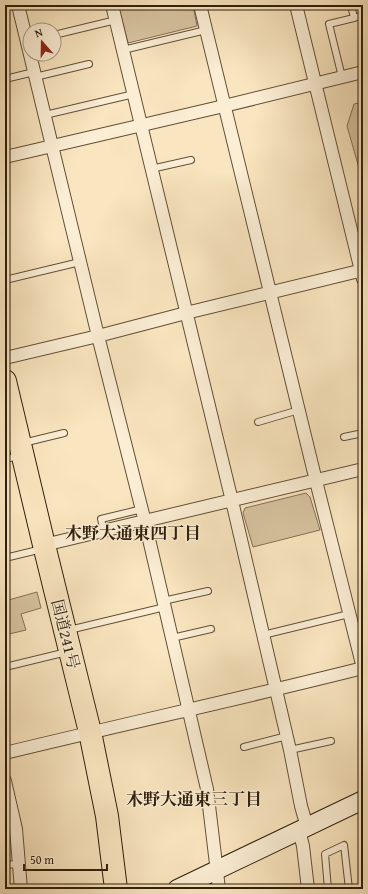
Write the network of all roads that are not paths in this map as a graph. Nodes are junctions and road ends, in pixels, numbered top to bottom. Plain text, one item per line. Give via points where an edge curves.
1 (18, 5) edge
2 (112, 5) edge
3 (200, 5) edge
4 (296, 5) edge
5 (350, 5) edge
6 (363, 15) edge
7 (354, 18) junction
8 (116, 20) junction
9 (23, 22) edge
10 (206, 30) junction
11 (62, 33) edge
12 (123, 50) junction
13 (32, 62) edge
14 (89, 64) dead end
15 (363, 72) edge
16 (35, 74) junction
17 (342, 77) junction
18 (5, 79) edge
19 (315, 83) junction
20 (134, 94) junction
21 (224, 106) junction
22 (45, 115) junction
23 (141, 126) junction
24 (52, 146) junction
25 (5, 157) edge
26 (190, 160) dead end
27 (152, 169) junction
28 (80, 262) junction
29 (362, 273) edge
30 (5, 280) edge
31 (270, 292) junction
32 (186, 313) junction
33 (98, 336) junction
34 (5, 358) edge
35 (5, 381) edge
36 (298, 410) junction
37 (258, 422) dead end
38 (363, 432) edge
39 (64, 433) dead end
40 (344, 437) dead end
41 (16, 453) edge
42 (363, 469) edge
43 (316, 481) junction
44 (232, 501) junction
45 (142, 509) junction
46 (145, 522) junction
47 (104, 531) junction
48 (44, 547) junction
49 (5, 558) edge
50 (208, 591) dead end
51 (164, 604) junction
52 (349, 614) junction
53 (211, 629) dead end
54 (263, 635) junction
55 (172, 638) junction
56 (68, 641) junction
57 (5, 667) edge
58 (276, 690) junction
59 (188, 710) junction
60 (90, 732) junction
61 (287, 736) junction
62 (331, 741) dead end
63 (244, 747) dead end
64 (290, 750) junction
65 (5, 753) edge
66 (5, 781) edge
67 (363, 800) edge
68 (303, 829) junction
69 (19, 864) junction
70 (5, 865) edge
71 (217, 870) junction
72 (21, 889) edge
73 (116, 889) edge
74 (177, 889) edge
75 (219, 889) edge
76 (308, 889) edge
77 (328, 889) edge
78 (349, 889) edge

1 - 9 street
2 - 8 street
3 - 10 street
4 - 19 street
5 - 7 lane
6 - 7 lane
7 - 17 lane via 329,24
8 - 11 lane
8 - 12 street
10 - 12 lane
10 - 21 street
12 - 20 street
13 - 16 street
14 - 16 lane
15 - 17 street
16 - 18 lane
16 - 22 street
17 - 19 street
19 - 21 street
19 - 29 street
20 - 22 lane
20 - 23 street
21 - 23 street
21 - 31 street
22 - 24 street
23 - 24 street
23 - 27 street
24 - 25 street
24 - 28 street
26 - 27 lane
27 - 32 street
28 - 30 lane
28 - 33 street
29 - 31 street
31 - 32 street
31 - 36 street
32 - 33 street
32 - 44 street
33 - 34 street
33 - 45 street
35 - 41 highway, 国道241号
36 - 37 lane
36 - 43 street
38 - 40 lane
39 - 41 lane
41 - 48 highway, 国道241号
42 - 43 street
43 - 44 street
43 - 52 street
44 - 46 street
44 - 54 street
45 - 46 street
45 - 47 lane via 101,519
46 - 47 street
46 - 51 street
47 - 48 street
48 - 49 lane
48 - 56 highway, 国道241号
50 - 51 lane
51 - 55 street
51 - 56 lane
52 - 54 lane
52 - 58 street via 363,668
53 - 55 lane
54 - 58 street
55 - 59 street
56 - 57 lane
56 - 60 highway, 国道241号
58 - 59 street
58 - 61 street
59 - 60 street
59 - 71 street via 207,789
60 - 65 street
60 - 73 highway, 国道241号 via 107,816
61 - 63 lane
61 - 64 street
62 - 64 lane
64 - 68 street
66 - 69 street via 16,829
67 - 68 main road
68 - 71 main road
68 - 76 street
69 - 70 lane
69 - 72 street
71 - 74 main road
71 - 75 street
77 - 78 lane via 325,854 344,845

